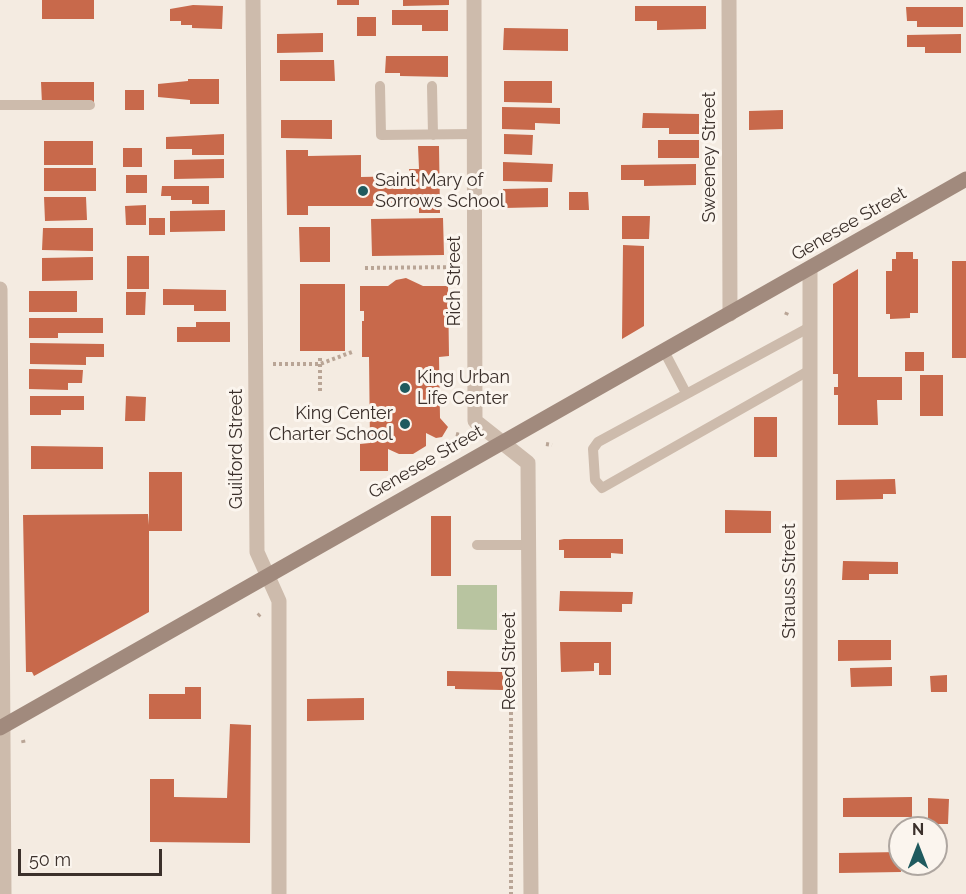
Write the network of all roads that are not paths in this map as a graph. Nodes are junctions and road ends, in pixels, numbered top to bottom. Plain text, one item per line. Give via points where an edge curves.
1 (253, 0) edge
2 (474, 0) edge
3 (729, 0) edge
4 (380, 86) dead end
5 (432, 86) dead end
6 (0, 105) edge
7 (90, 105) dead end
8 (474, 134) junction
9 (433, 135) junction
10 (966, 179) edge
11 (810, 268) junction
12 (0, 289) edge
13 (730, 315) junction
14 (810, 327) junction
15 (664, 351) junction
16 (810, 370) junction
17 (687, 393) junction
18 (501, 441) junction
19 (477, 545) dead end
20 (529, 545) junction
21 (267, 576) junction
22 (1, 728) edge
23 (4, 894) edge
24 (279, 894) edge
25 (531, 894) edge
26 (810, 894) edge

1 - 21 street, Guilford Street via 257,552
2 - 8 street, Rich Street
3 - 13 street, Sweeney Street
4 - 9 lane via 381,135
5 - 9 lane
6 - 7 lane
8 - 9 lane
8 - 18 street, Rich Street via 475,421
10 - 11 main road, Genesee Street
11 - 13 main road, Genesee Street
11 - 14 street, Strauss Street
12 - 22 street
13 - 15 main road, Genesee Street
14 - 16 street, Strauss Street
14 - 17 lane
15 - 17 lane
15 - 18 main road, Genesee Street
16 - 17 lane via 602,488 595,480 594,449 598,442
16 - 26 street, Strauss Street
18 - 20 street, Reed Street via 528,463
18 - 21 main road, Genesee Street
19 - 20 lane
20 - 25 street, Reed Street
21 - 22 main road, Genesee Street
21 - 24 street, Guilford Street via 279,601
22 - 23 street

